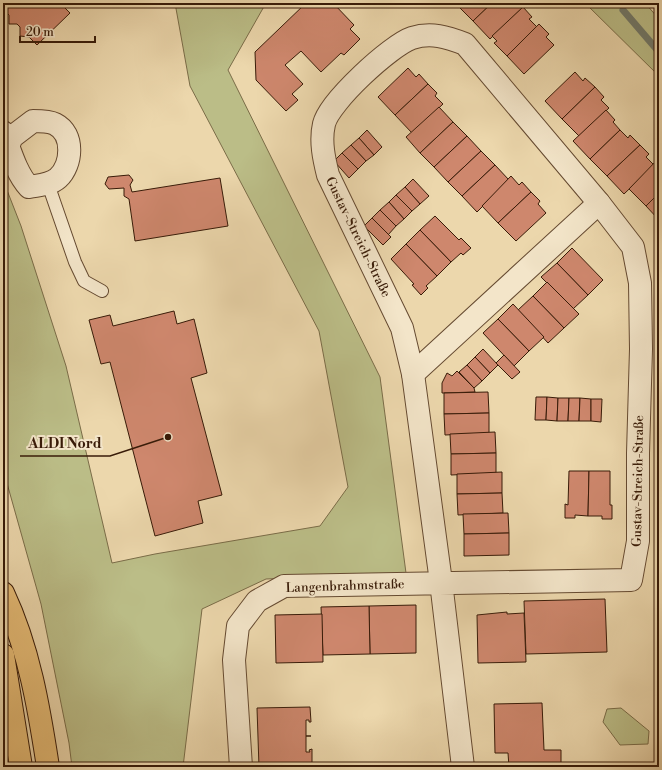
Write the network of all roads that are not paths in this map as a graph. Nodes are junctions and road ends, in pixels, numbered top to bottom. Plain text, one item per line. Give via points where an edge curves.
1 (6, 139) edge
2 (48, 184) junction
3 (599, 203) junction
4 (102, 291) dead end
5 (413, 374) junction
6 (441, 582) junction
7 (3, 593) edge
8 (3, 655) edge
9 (21, 767) edge
10 (48, 767) edge
11 (241, 767) edge
12 (463, 767) edge

1 - 2 street via 23,181 28,187
1 - 2 street via 33,121 55,124 64,132 70,158 57,178
2 - 4 lane via 75,262 84,280
3 - 5 street
3 - 5 street, Gustav-Streich-Straße via 465,44 441,35 412,38 390,50 338,99 324,123 323,153 328,175 402,328
3 - 6 street, Gustav-Streich-Straße via 633,247 640,283 638,541 631,580
5 - 6 street, Gustav-Streich-Straße
6 - 11 street, Langenbrahmstraße via 284,586 257,602 238,626 234,660
6 - 12 street, Gustav-Streich-Straße
7 - 10 highway via 25,649
8 - 9 highway

